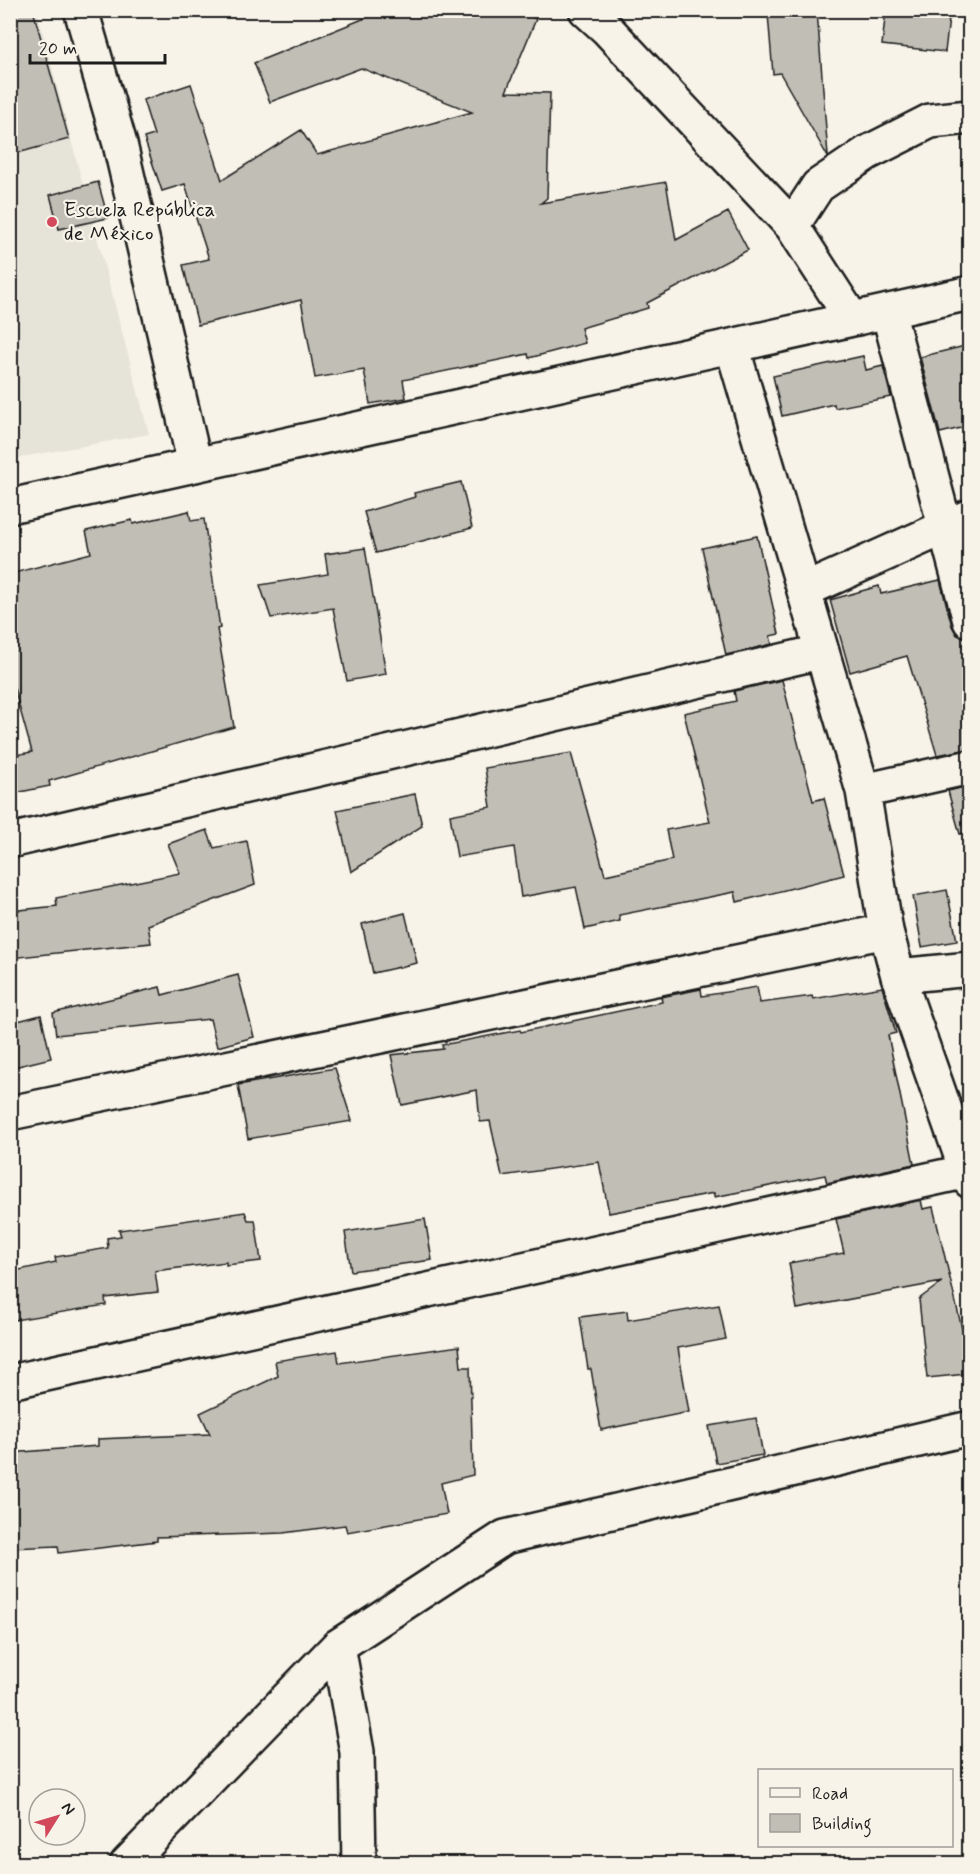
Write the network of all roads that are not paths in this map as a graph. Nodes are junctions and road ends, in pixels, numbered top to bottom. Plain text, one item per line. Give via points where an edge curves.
1 (81, 10) edge
2 (586, 10) edge
3 (969, 117) edge
4 (792, 226) junction
5 (969, 293) edge
6 (888, 311) junction
7 (852, 319) junction
8 (732, 345) junction
9 (195, 465) junction
10 (10, 506) edge
11 (957, 522) edge
12 (805, 590) junction
13 (969, 621) edge
14 (820, 652) junction
15 (969, 767) edge
16 (862, 791) junction
17 (10, 841) edge
18 (886, 932) junction
19 (969, 969) edge
20 (898, 976) junction
21 (10, 1113) edge
22 (968, 1176) edge
23 (10, 1382) edge
24 (969, 1428) edge
25 (338, 1646) junction
26 (127, 1863) edge
27 (359, 1863) edge

1 - 9 street via 120,144
2 - 4 street
3 - 4 street via 930,121 867,153 818,186
4 - 7 street
5 - 6 street
6 - 7 street
6 - 11 street
7 - 8 street
8 - 9 street
8 - 12 street
9 - 10 street
11 - 12 street
11 - 13 street
12 - 14 street
14 - 16 street
14 - 17 street
15 - 16 street
16 - 18 street
18 - 20 street
18 - 21 street
19 - 20 street
20 - 22 street
22 - 23 street
24 - 25 street via 505,1537
25 - 26 street
25 - 27 street via 357,1752

